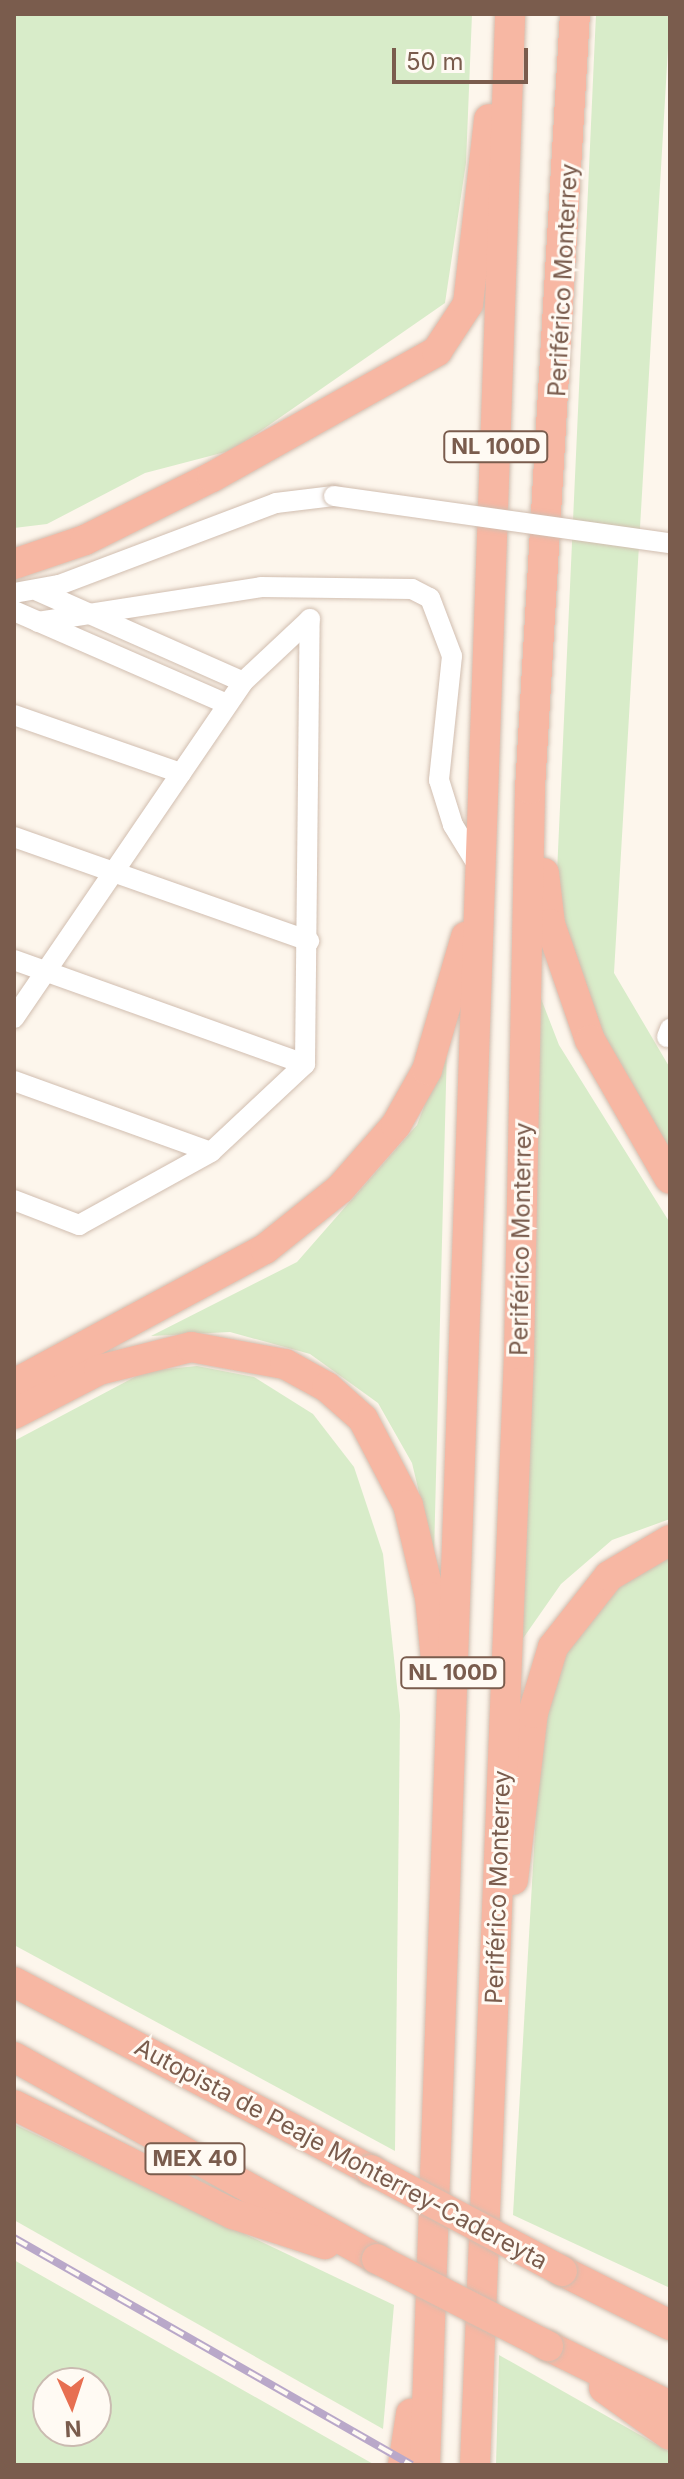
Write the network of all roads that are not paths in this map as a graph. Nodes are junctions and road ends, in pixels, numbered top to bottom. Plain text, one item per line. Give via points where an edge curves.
1 (503, 14) edge
2 (510, 14) edge
3 (575, 14) edge
4 (670, 543) edge
5 (14, 564) edge
6 (14, 580) edge
7 (59, 585) junction
8 (38, 591) junction
9 (14, 593) edge
10 (14, 611) edge
11 (83, 612) junction
12 (38, 622) junction
13 (243, 682) junction
14 (227, 704) junction
15 (14, 715) edge
16 (181, 773) junction
17 (530, 789) junction
18 (14, 837) edge
19 (114, 870) junction
20 (480, 875) junction
21 (309, 941) junction
22 (14, 960) edge
23 (46, 971) junction
24 (14, 1018) edge
25 (305, 1064) junction
26 (14, 1081) edge
27 (211, 1152) junction
28 (670, 1179) edge
29 (14, 1200) edge
30 (14, 1384) edge
31 (14, 1414) edge
32 (670, 1540) edge
33 (448, 1792) junction
34 (496, 1944) junction
35 (15, 1982) edge
36 (14, 2057) edge
37 (14, 2105) edge
38 (368, 2255) junction
39 (670, 2325) edge
40 (429, 2342) junction
41 (557, 2351) junction
42 (670, 2406) edge
43 (670, 2435) edge
44 (403, 2465) edge
45 (425, 2465) edge
46 (475, 2465) edge

1 - 5 highway via 468,304 437,351 212,477 85,540
2 - 20 highway, Periférico Monterrey / NL 100D
3 - 17 highway, Periférico Monterrey / NL 100D
4 - 7 street, bridge via 334,496 276,503
6 - 7 street
7 - 8 street
8 - 9 street
8 - 11 street
10 - 12 street
11 - 12 street
11 - 13 street
11 - 20 street via 261,587 412,589 430,598 452,656 439,780 453,825
12 - 14 street
13 - 14 street
13 - 21 street via 310,619
14 - 16 street
15 - 16 street
16 - 19 street
17 - 28 highway via 566,977 590,1040
17 - 34 highway, Periférico Monterrey / NL 100D
18 - 19 street
19 - 21 street
19 - 23 street
20 - 30 highway via 427,1070 396,1125 360,1168 265,1249
20 - 33 highway, Periférico Monterrey / NL 100D
21 - 25 street
22 - 23 street
23 - 24 street
23 - 25 street
25 - 27 street
26 - 27 street
27 - 29 street via 79,1225
31 - 33 highway via 99,1370 191,1347 285,1364 339,1398 363,1419 388,1461 420,1548
32 - 34 highway via 592,1591 548,1657 533,1713 515,1868
33 - 40 highway, Periférico Monterrey / NL 100D
34 - 46 highway, Periférico Monterrey / NL 100D
35 - 39 highway, Autopista de Peaje Monterrey-Cadereyta / MEX 40, bridge
36 - 38 highway, MEX 40
37 - 38 highway via 247,2220
38 - 41 highway, MEX 40, bridge
40 - 44 highway
40 - 45 highway, Periférico Monterrey / NL 100D
41 - 42 highway, MEX 40
41 - 43 highway

